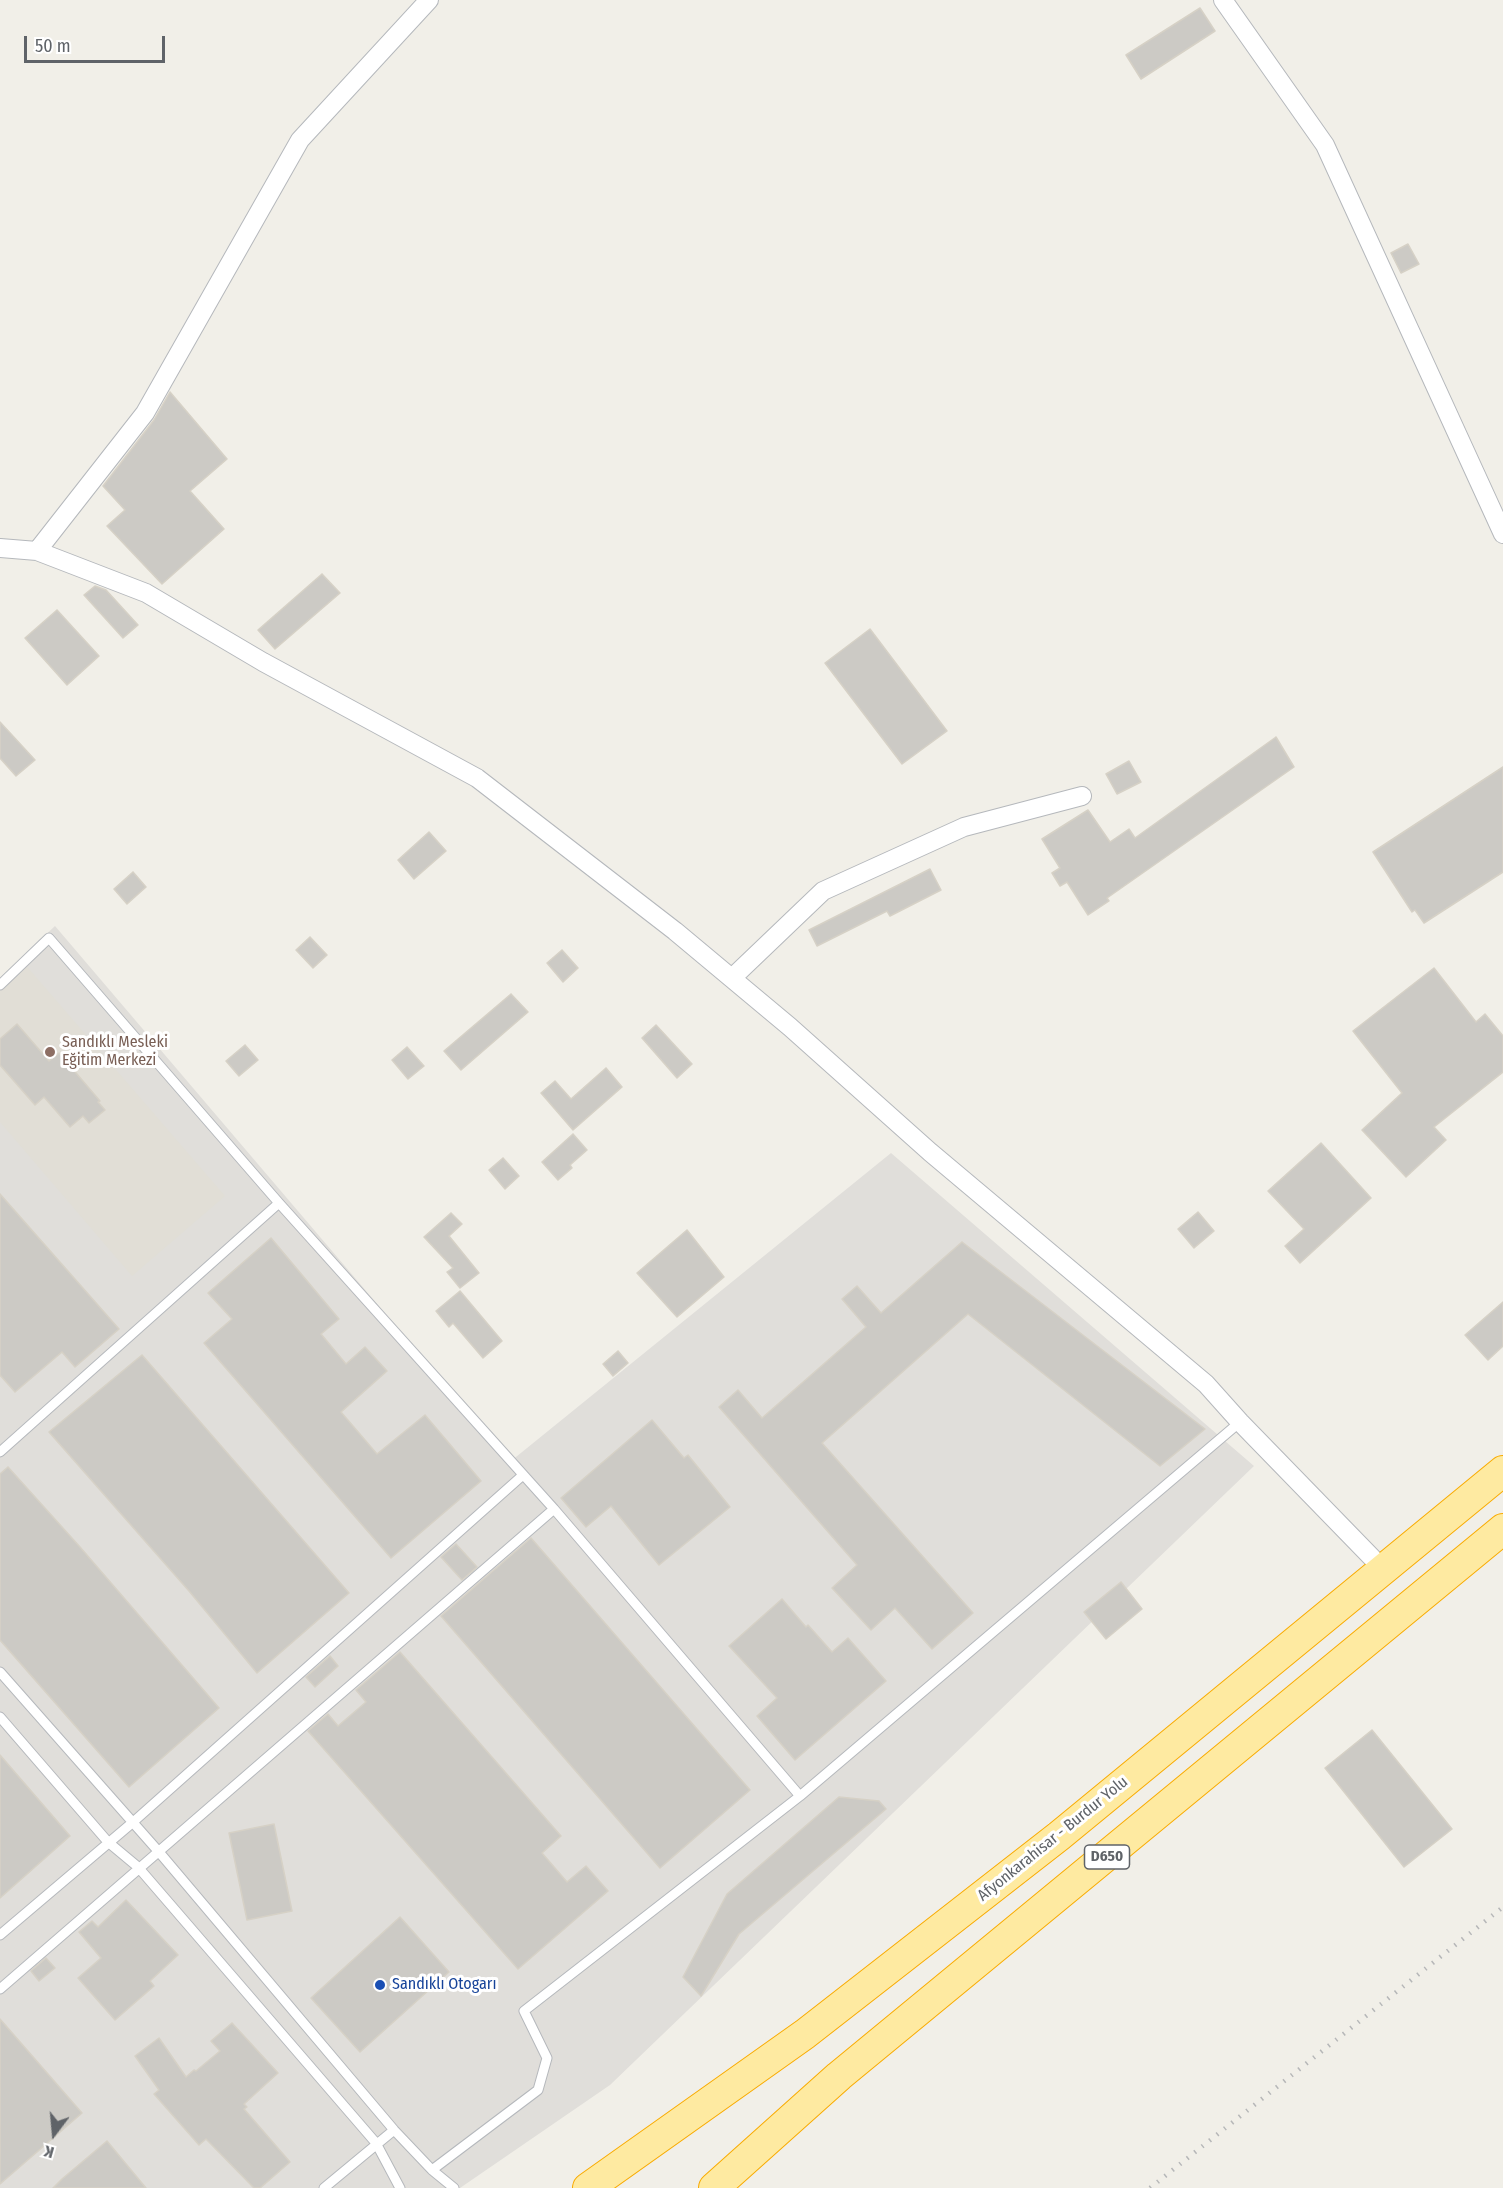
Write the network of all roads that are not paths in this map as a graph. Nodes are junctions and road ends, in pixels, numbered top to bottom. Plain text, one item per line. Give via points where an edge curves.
1 (429, 0) edge
2 (1223, 0) edge
3 (1503, 534) edge
4 (0, 548) edge
5 (37, 551) junction
6 (1082, 796) dead end
7 (732, 978) junction
8 (0, 985) edge
9 (279, 1203) junction
10 (1240, 1422) junction
11 (0, 1452) edge
12 (1503, 1471) edge
13 (523, 1475) junction
14 (554, 1509) junction
15 (1503, 1530) edge
16 (1383, 1569) junction
17 (0, 1672) edge
18 (0, 1717) edge
19 (800, 1796) junction
20 (132, 1823) junction
21 (108, 1842) junction
22 (159, 1852) junction
23 (138, 1868) junction
24 (0, 1935) edge
25 (0, 1989) edge
26 (394, 2130) junction
27 (376, 2143) junction
28 (432, 2170) junction
29 (324, 2188) edge
30 (400, 2188) edge
31 (454, 2188) edge
32 (588, 2188) edge
33 (714, 2188) edge

1 - 5 street via 300,140 145,412
2 - 3 street via 1324,145
4 - 5 street
5 - 7 street via 146,593 263,662 477,778
6 - 7 street via 964,827 823,891
7 - 10 street via 930,1152 1206,1384
8 - 9 lane via 49,939
9 - 11 lane
9 - 13 lane
10 - 16 street
10 - 19 lane
12 - 16 highway, Afyonkarahisar - Burdur Yolu / D650
13 - 14 lane
13 - 20 lane
14 - 19 lane
14 - 22 lane
15 - 33 highway, D650 via 839,2076
16 - 32 highway, Afyonkarahisar - Burdur Yolu / D650 via 1059,1836 805,2034
17 - 20 lane
18 - 21 lane
19 - 28 lane via 524,2010 547,2058 538,2090
20 - 21 lane
20 - 22 lane
21 - 23 lane
21 - 24 lane
22 - 23 lane
22 - 26 lane
23 - 25 lane
23 - 27 lane
26 - 27 lane
26 - 28 lane
27 - 29 lane
27 - 30 lane
28 - 31 lane

